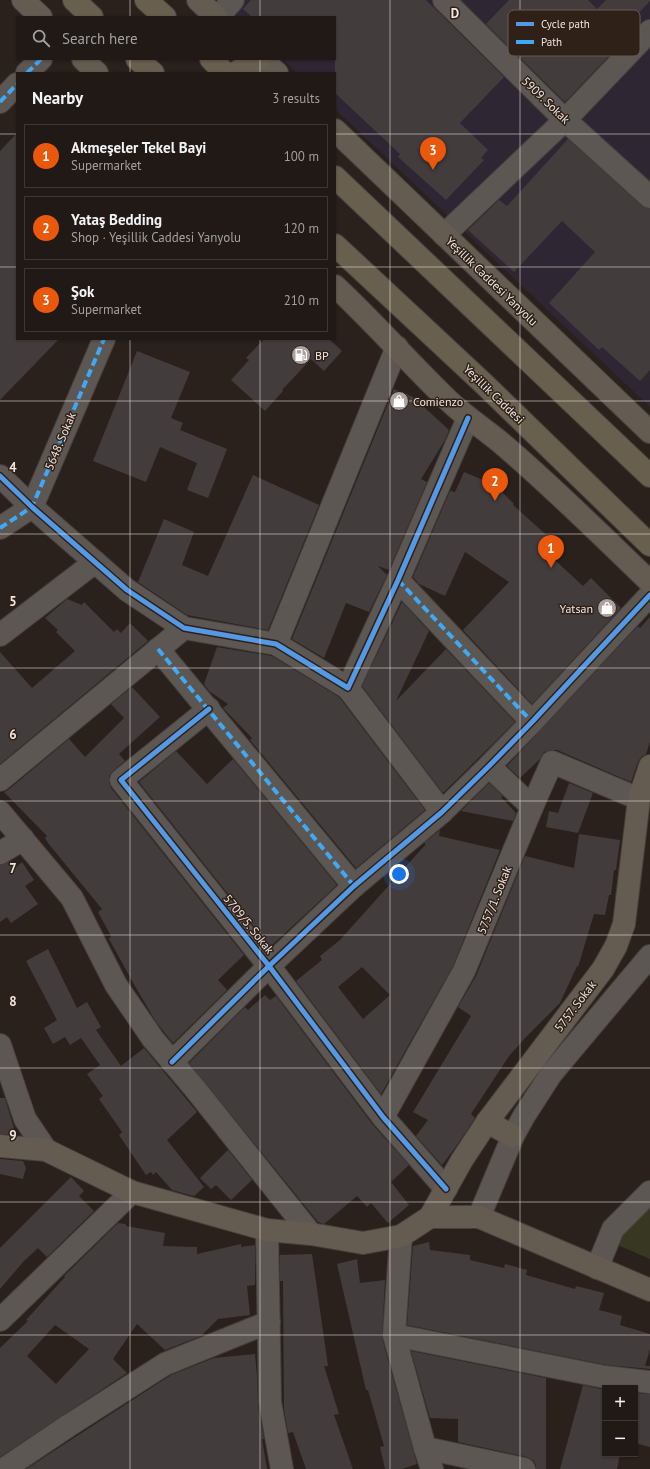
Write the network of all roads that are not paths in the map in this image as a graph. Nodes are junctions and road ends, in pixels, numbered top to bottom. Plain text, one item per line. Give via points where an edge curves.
1 (23, 0) edge
2 (146, 0) edge
3 (198, 0) edge
4 (233, 0) edge
5 (445, 0) edge
6 (39, 16) edge
7 (164, 16) edge
8 (216, 16) edge
9 (218, 16) edge
10 (650, 31) edge
11 (640, 41) edge
12 (626, 56) edge
13 (40, 60) edge
14 (84, 60) edge
15 (138, 60) edge
16 (212, 60) edge
17 (259, 60) edge
18 (262, 60) edge
19 (28, 72) edge
20 (96, 72) edge
21 (152, 72) edge
22 (224, 72) edge
23 (237, 72) edge
24 (276, 72) edge
25 (16, 85) edge
26 (0, 102) edge
27 (565, 120) junction
28 (336, 131) edge
29 (336, 178) edge
30 (650, 197) edge
31 (444, 235) junction
32 (336, 246) edge
33 (336, 287) edge
34 (104, 340) edge
35 (397, 347) junction
36 (468, 418) junction
37 (650, 432) edge
38 (0, 476) edge
39 (650, 476) edge
40 (32, 507) junction
41 (0, 528) edge
42 (650, 545) edge
43 (95, 562) junction
44 (398, 580) junction
45 (650, 582) edge
46 (650, 595) edge
47 (184, 628) junction
48 (0, 635) edge
49 (276, 644) junction
50 (158, 649) junction
51 (348, 688) junction
52 (209, 708) junction
53 (532, 722) junction
54 (490, 766) junction
55 (650, 766) edge
56 (0, 780) edge
57 (639, 799) junction
58 (532, 807) junction
59 (0, 812) edge
60 (442, 812) junction
61 (22, 839) junction
62 (0, 853) edge
63 (354, 886) junction
64 (650, 956) edge
65 (269, 966) junction
66 (642, 981) edge
67 (0, 1045) edge
68 (172, 1062) junction
69 (383, 1117) junction
70 (487, 1122) junction
71 (513, 1136) junction
72 (0, 1146) edge
73 (46, 1150) junction
74 (446, 1189) junction
75 (132, 1192) junction
76 (650, 1192) edge
77 (430, 1217) junction
78 (479, 1217) junction
79 (267, 1230) junction
80 (311, 1234) junction
81 (401, 1236) junction
82 (597, 1268) junction
83 (650, 1290) edge
84 (0, 1320) edge
85 (269, 1322) junction
86 (394, 1335) junction
87 (650, 1382) edge
88 (425, 1448) junction
89 (4, 1469) edge
90 (282, 1469) edge
91 (432, 1469) edge
92 (524, 1469) edge

1 - 6 main road
2 - 7 highway
3 - 8 main road
4 - 9 street
5 - 27 street, 5909. Sokak
10 - 11 street
12 - 27 street
13 - 19 street
14 - 20 main road
15 - 21 highway
16 - 22 highway
17 - 23 highway
18 - 24 main road
25 - 26 street
27 - 30 street, 5909. Sokak
27 - 31 street
28 - 31 main road, Yeşillik Caddesi Yanyolu
29 - 39 highway
31 - 37 main road, Yeşillik Caddesi Yanyolu
32 - 42 highway, Yeşillik Caddesi via 483,383
33 - 35 main road
34 - 40 street, 5648. Sokak
35 - 36 main road
35 - 49 street
36 - 44 street
36 - 45 main road via 505,447
38 - 40 street
40 - 41 street
40 - 43 street
43 - 47 street via 126,590
43 - 48 street
44 - 51 street
44 - 53 street
46 - 53 street
47 - 49 street
47 - 50 street
49 - 51 street
50 - 52 street
50 - 56 street
51 - 60 street
52 - 63 street
52 - 65 street, 5709/5. Sokak via 121,780
53 - 54 street
54 - 58 street
54 - 60 street
55 - 57 main road, 5757. Sokak
57 - 58 street, 5757/1. Sokak via 552,762
57 - 70 main road, 5757. Sokak via 624,924 616,946 603,969
58 - 69 street, 5757/1. Sokak via 464,971
59 - 61 street
60 - 63 street
61 - 62 street
61 - 68 street via 72,898 116,985
63 - 65 street
64 - 66 street
65 - 68 street
65 - 69 street, 5709/5. Sokak
66 - 71 street via 551,1074
67 - 73 street via 25,1119
68 - 80 street
69 - 74 street, 5709/5. Sokak
70 - 71 main road
70 - 74 main road, 5757. Sokak
71 - 78 street
72 - 73 main road
73 - 75 main road
74 - 77 main road, 5757. Sokak
75 - 79 main road
75 - 84 street
76 - 82 street via 613,1229
77 - 78 main road
77 - 81 main road
78 - 82 main road
79 - 80 main road
79 - 85 street
80 - 81 main road via 363,1243
81 - 86 street
82 - 83 main road
85 - 89 street via 165,1364
85 - 90 street via 270,1402
86 - 87 street via 605,1377
86 - 88 street
88 - 91 street
88 - 92 street

